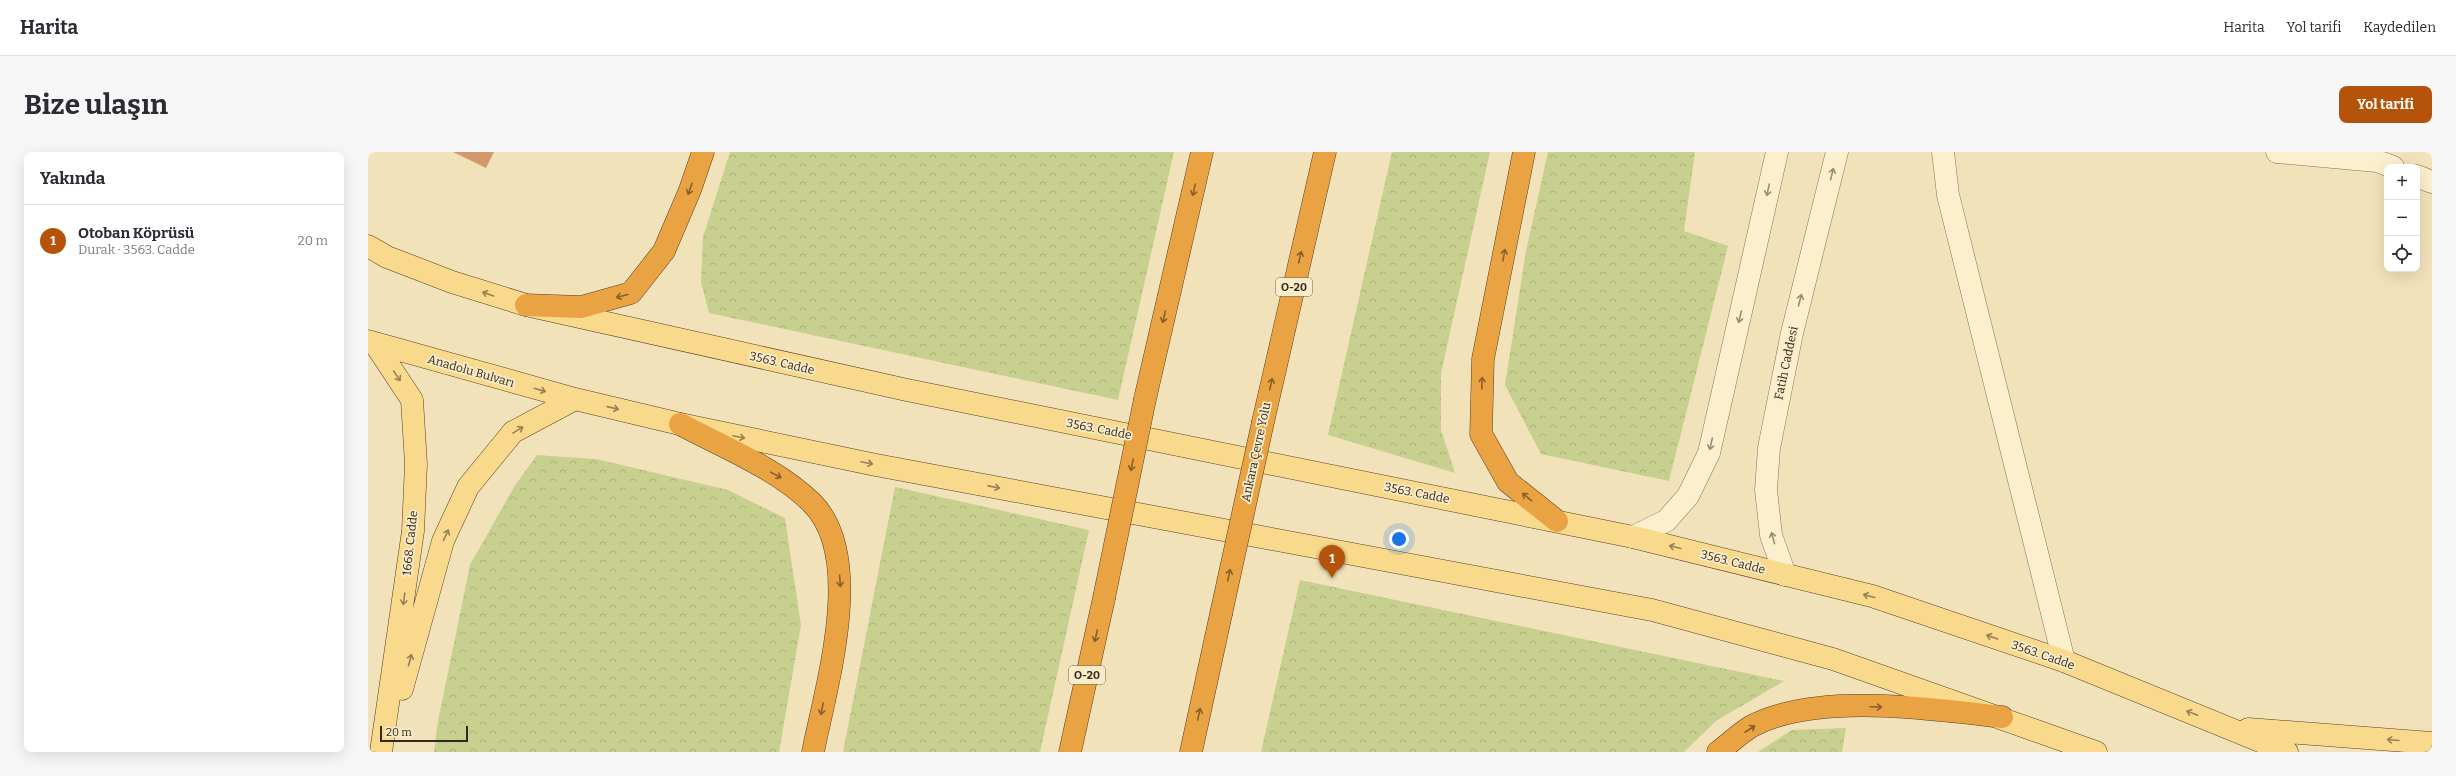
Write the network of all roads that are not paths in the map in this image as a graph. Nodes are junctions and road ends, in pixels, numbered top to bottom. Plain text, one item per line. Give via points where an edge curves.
1 (702, 152) edge
2 (1202, 152) edge
3 (1325, 152) edge
4 (1524, 152) edge
5 (1777, 152) edge
6 (1837, 152) edge
7 (1943, 152) edge
8 (2277, 152) edge
9 (2385, 164) edge
10 (2420, 177) edge
11 (2432, 182) edge
12 (368, 246) edge
13 (526, 305) junction
14 (372, 342) edge
15 (575, 399) junction
16 (680, 424) junction
17 (1557, 521) junction
18 (1633, 537) junction
19 (1785, 575) junction
20 (2064, 661) junction
21 (2002, 717) junction
22 (2228, 728) junction
23 (2432, 743) edge
24 (2069, 747) edge
25 (381, 752) edge
26 (385, 752) edge
27 (813, 752) edge
28 (1070, 752) edge
29 (1191, 752) edge
30 (1718, 752) edge
31 (2096, 752) edge
32 (2287, 752) edge

1 -> 13 highway via 690,190 664,252 631,293 581,307
2 -> 28 highway, O-20, bridge via 1145,400
29 -> 3 highway, Ankara Çevre Yolu / O-20, bridge
17 -> 4 highway via 1508,482 1480,434 1483,359
5 -> 18 street via 1709,453 1688,496 1666,521
19 -> 6 street, Fatih Caddesi via 1771,535 1766,490 1769,448 1792,333
7 - 20 street via 1948,195
8 - 9 street via 2377,161
10 - 11 street
13 -> 12 main road via 452,282 387,257
13 - 17 main road, 3563. Cadde via 907,390
14 -> 15 main road, Anadolu Bulvarı
14 -> 25 main road, 1668. Cadde via 412,400 416,464 414,531
15 -> 16 main road
26 -> 15 main road via 443,541 468,487 514,432
16 -> 21 main road via 876,465 1652,610 1833,659
16 -> 27 highway via 783,479 812,504 824,519 834,544 841,582 836,634
17 - 18 main road, 3563. Cadde
19 -> 18 main road, 3563. Cadde
20 -> 19 main road, 3563. Cadde via 1872,596
22 -> 20 main road, 3563. Cadde
21 - 24 main road
30 -> 21 highway via 1752,726 1802,709 1864,706 1932,709
23 -> 22 main road
22 - 32 main road, 3563. Cadde
24 - 31 main road

